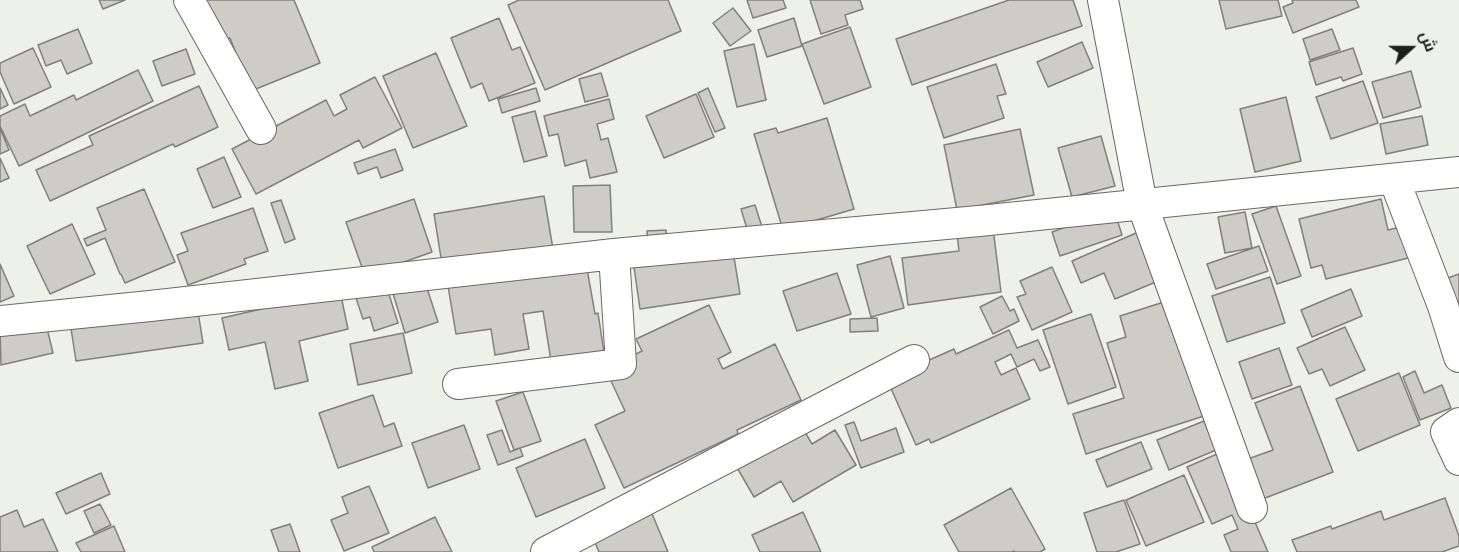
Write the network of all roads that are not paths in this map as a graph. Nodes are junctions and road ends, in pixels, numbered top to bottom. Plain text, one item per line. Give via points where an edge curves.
1 (189, 0) edge
2 (1103, 0) edge
3 (261, 129) dead end
4 (1459, 172) edge
5 (1394, 178) junction
6 (1142, 204) junction
7 (614, 254) junction
8 (0, 321) edge
9 (1459, 357) edge
10 (914, 360) dead end
11 (458, 384) dead end
12 (1459, 423) edge
13 (1459, 460) edge
14 (1252, 508) dead end
15 (546, 552) edge

1 - 3 street
2 - 6 street
4 - 5 street
5 - 6 street
5 - 9 street
6 - 7 street
6 - 14 street
7 - 8 street
7 - 11 street via 621,364
10 - 15 street
12 - 13 street via 1446,432

